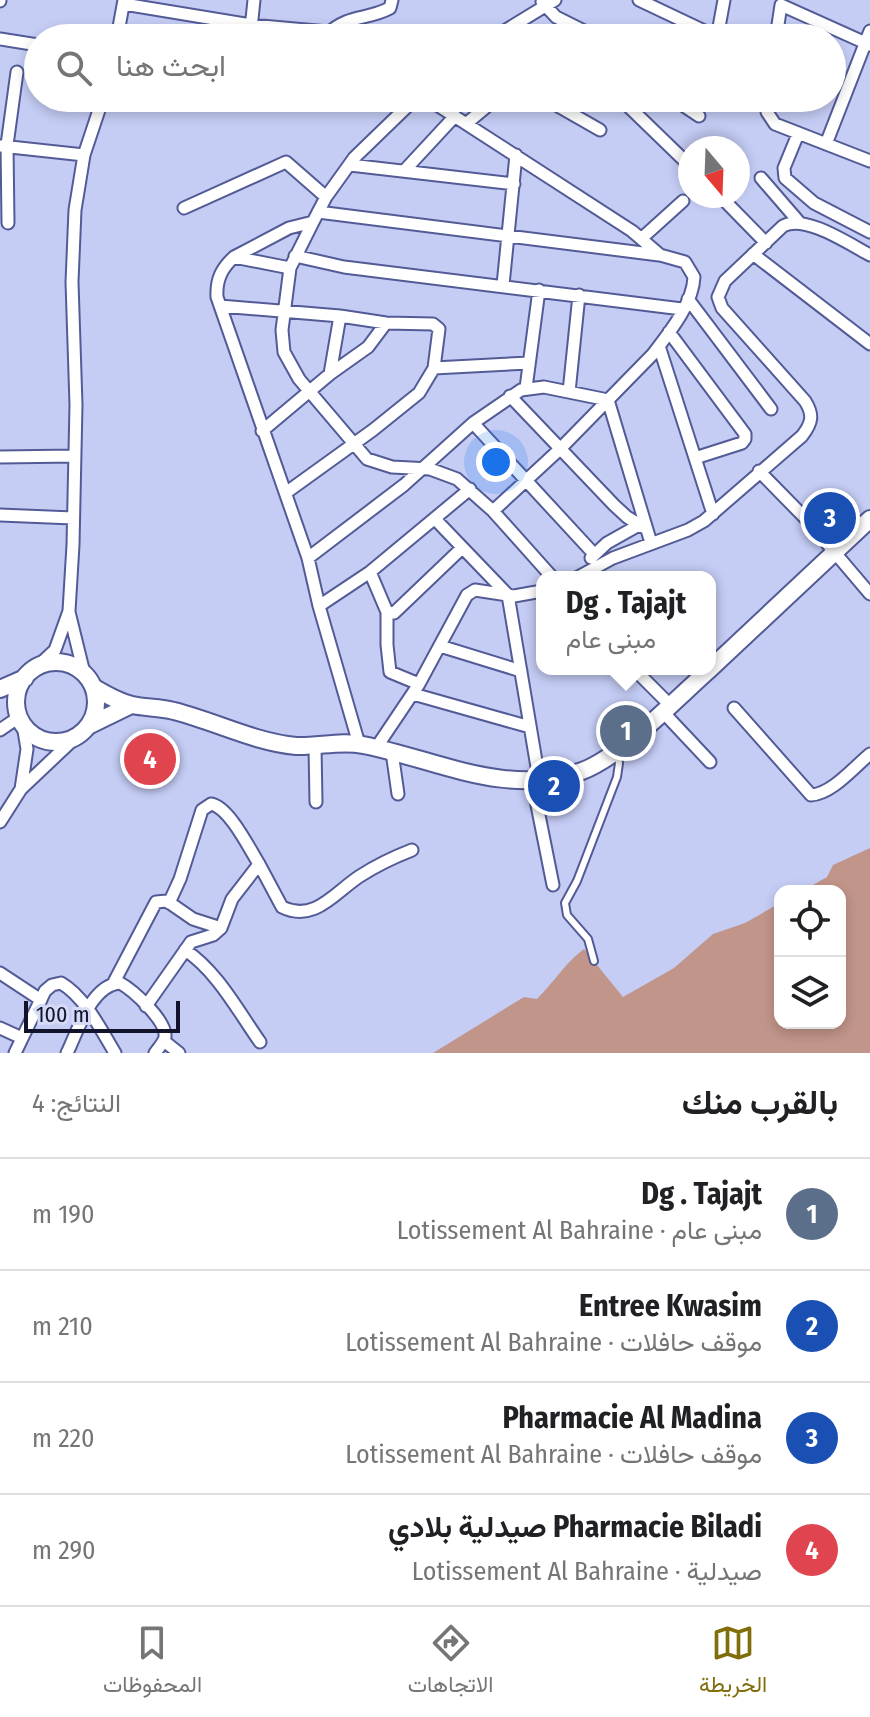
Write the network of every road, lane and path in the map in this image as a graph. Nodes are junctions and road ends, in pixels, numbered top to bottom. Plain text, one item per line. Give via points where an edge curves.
1 (254, 0) edge
2 (392, 0) edge
3 (639, 0) edge
4 (724, 0) edge
5 (124, 2) edge
6 (547, 2) edge
7 (782, 3) edge
8 (120, 24) edge
9 (245, 24) edge
10 (251, 24) edge
11 (342, 24) edge
12 (514, 24) edge
13 (570, 24) edge
14 (688, 24) edge
15 (720, 24) edge
16 (778, 24) edge
17 (831, 24) edge
18 (846, 30) edge
19 (0, 39) edge
20 (869, 40) edge
21 (24, 43) edge
22 (17, 72) dead end
23 (846, 96) edge
24 (98, 112) edge
25 (400, 112) edge
26 (448, 112) edge
27 (480, 112) edge
28 (568, 112) edge
29 (634, 112) edge
30 (693, 112) edge
31 (767, 112) edge
32 (839, 112) edge
33 (455, 116) junction
34 (699, 116) dead end
35 (467, 123) junction
36 (600, 130) dead end
37 (798, 134) junction
38 (826, 144) junction
39 (3, 146) edge
40 (678, 154) edge
41 (84, 155) junction
42 (516, 155) junction
43 (870, 161) edge
44 (350, 165) junction
45 (404, 171) junction
46 (761, 178) dead end
47 (514, 184) junction
48 (326, 197) junction
49 (678, 206) edge
50 (184, 208) dead end
51 (732, 208) edge
52 (315, 217) junction
53 (799, 222) junction
54 (8, 223) dead end
55 (870, 232) edge
56 (509, 237) junction
57 (642, 238) junction
58 (766, 243) junction
59 (753, 254) junction
60 (660, 255) junction
61 (870, 255) edge
62 (234, 257) junction
63 (292, 262) junction
64 (503, 285) junction
65 (539, 290) junction
66 (579, 295) junction
67 (685, 304) junction
68 (220, 306) junction
69 (285, 310) junction
70 (340, 316) junction
71 (386, 323) junction
72 (669, 332) junction
73 (870, 344) edge
74 (659, 346) junction
75 (529, 363) junction
76 (434, 368) junction
77 (330, 374) junction
78 (526, 388) junction
79 (309, 392) junction
80 (569, 392) junction
81 (510, 396) junction
82 (608, 400) junction
83 (771, 409) dead end
84 (473, 423) junction
85 (262, 431) junction
86 (352, 443) junction
87 (560, 449) junction
88 (75, 456) junction
89 (0, 457) edge
90 (695, 458) junction
91 (420, 470) junction
92 (759, 471) junction
93 (528, 480) junction
94 (470, 489) junction
95 (287, 492) junction
96 (493, 511) junction
97 (713, 514) junction
98 (0, 515) edge
99 (73, 518) junction
100 (435, 519) junction
101 (870, 519) edge
102 (642, 526) junction
103 (651, 543) junction
104 (462, 548) junction
105 (833, 551) junction
106 (594, 554) junction
107 (308, 558) junction
108 (590, 570) joint
109 (547, 571) edge
110 (370, 572) junction
111 (536, 592) edge
112 (870, 594) edge
113 (508, 595) junction
114 (319, 606) junction
115 (69, 611) junction
116 (387, 612) junction
117 (440, 646) junction
118 (716, 663) edge
119 (521, 671) junction
120 (31, 672) junction
121 (639, 675) edge
122 (703, 675) edge
123 (89, 680) junction
124 (0, 689) edge
125 (416, 689) junction
126 (131, 705) junction
127 (667, 708) junction
128 (734, 708) dead end
129 (0, 710) edge
130 (20, 719) junction
131 (530, 727) junction
132 (0, 730) edge
133 (82, 732) junction
134 (359, 744) junction
135 (315, 747) junction
136 (384, 750) junction
137 (616, 751) junction
138 (870, 754) edge
139 (710, 762) dead end
140 (536, 780) junction
141 (21, 789) junction
142 (398, 794) dead end
143 (316, 802) dead end
144 (0, 822) edge
145 (412, 850) dead end
146 (259, 864) junction
147 (553, 885) dead end
148 (169, 903) junction
149 (221, 928) junction
150 (185, 950) junction
151 (594, 961) dead end
152 (0, 973) edge
153 (113, 984) junction
154 (41, 1000) junction
155 (146, 1006) junction
156 (88, 1011) junction
157 (0, 1028) edge
158 (22, 1038) junction
159 (164, 1041) junction
160 (260, 1042) dead end
161 (15, 1053) edge
162 (67, 1053) edge
163 (115, 1053) edge
164 (155, 1053) edge
165 (179, 1053) edge

1 - 10 street
2 - 11 street via 390,8 378,14 354,16
3 - 14 street
4 - 15 street
5 - 8 street
5 - 9 street
6 - 12 street
6 - 13 street via 556,17
7 - 16 street
7 - 17 street
18 - 20 street
19 - 21 street
20 - 23 street
22 - 39 street
24 - 41 street
25 - 44 street
26 - 33 street
27 - 35 street
28 - 36 street
29 - 40 street
30 - 34 street
31 - 37 street via 771,121
32 - 38 street
33 - 35 street
33 - 45 street
35 - 42 street
37 - 38 street
37 - 55 street via 785,178 814,203
38 - 43 street
39 - 41 street
39 - 54 street
41 - 88 street via 72,282
42 - 47 street
42 - 57 street
44 - 45 street
44 - 48 street
45 - 47 street
46 - 53 street
47 - 56 street
48 - 50 street via 286,162
48 - 52 street
49 - 57 street
51 - 58 street
52 - 56 street
52 - 62 street
52 - 63 street
53 - 58 street via 783,226
53 - 61 street
56 - 60 street
56 - 64 street
57 - 60 street
58 - 59 street
59 - 73 street
59 - 92 street via 725,281 718,301 805,401 812,418 802,436
60 - 67 street via 689,266 694,277
62 - 63 street
62 - 68 street via 219,277
63 - 64 street
63 - 69 street
64 - 65 street
65 - 66 street
65 - 75 street
66 - 67 street
66 - 80 street
67 - 72 street
67 - 83 street
68 - 69 street
68 - 85 street
69 - 70 street
69 - 79 street via 284,352
70 - 71 street
70 - 77 street
71 - 76 street via 437,325
71 - 77 street via 373,342
72 - 74 street
72 - 90 street via 745,434 742,443
74 - 82 street
74 - 90 street
75 - 76 street
75 - 78 street
76 - 86 street via 419,393
77 - 79 street
78 - 80 street
78 - 81 street
79 - 85 street
79 - 86 street
80 - 82 street
81 - 84 street
81 - 87 street
82 - 87 street
82 - 102 street
84 - 91 street
84 - 93 street
85 - 95 street
86 - 91 street via 374,462
86 - 95 street
87 - 93 street
87 - 102 street
88 - 89 street
88 - 99 street
90 - 97 street
91 - 94 street via 442,472
91 - 107 street
92 - 97 street
92 - 105 street
93 - 96 street
93 - 106 street
94 - 96 street
94 - 100 street
95 - 107 street
96 - 109 street
97 - 103 street
98 - 99 street
99 - 115 street
100 - 104 street
100 - 110 street
101 - 105 street
102 - 103 street
102 - 106 street
103 - 108 street
104 - 113 street
104 - 116 street via 402,608
105 - 112 street
105 - 118 street
106 - 108 street
107 - 114 street
110 - 114 street
110 - 116 street
111 - 113 street
113 - 117 street via 475,590 467,595
113 - 119 street
114 - 134 street
115 - 120 street via 55,650
115 - 123 street
116 - 125 street via 390,672
117 - 119 street
117 - 125 street
119 - 131 street
120 - 123 street via 62,662
120 - 124 street
120 - 130 street via 17,693
121 - 127 street
122 - 127 street
123 - 126 street
123 - 133 street via 97,703
125 - 131 street
125 - 136 street
126 - 133 street
126 - 135 street via 172,710 271,741
127 - 137 street
127 - 139 street
128 - 138 street via 811,795 822,793
129 - 130 street
130 - 132 street
130 - 133 street via 43,740 59,742
130 - 141 street via 27,749
131 - 140 street
133 - 141 street
134 - 135 street
134 - 136 street
135 - 143 street
136 - 140 street via 493,779
136 - 142 street
137 - 140 street via 582,771
137 - 151 lane via 617,777 565,903 567,915 588,939
140 - 147 street
141 - 144 street
145 - 146 street via 382,862 318,908 299,913 282,907
146 - 148 street via 229,816 218,805 207,805 197,818
146 - 149 street via 232,899
148 - 149 street via 193,919
148 - 153 street via 153,906
149 - 150 street
150 - 155 street
150 - 160 street via 214,978
152 - 154 street
153 - 155 street via 125,986
153 - 156 street via 101,991
154 - 156 street via 47,989 61,983
154 - 158 street
155 - 159 street via 164,1029
156 - 162 street
156 - 163 street
157 - 158 street
158 - 161 street
159 - 164 street
159 - 165 street

